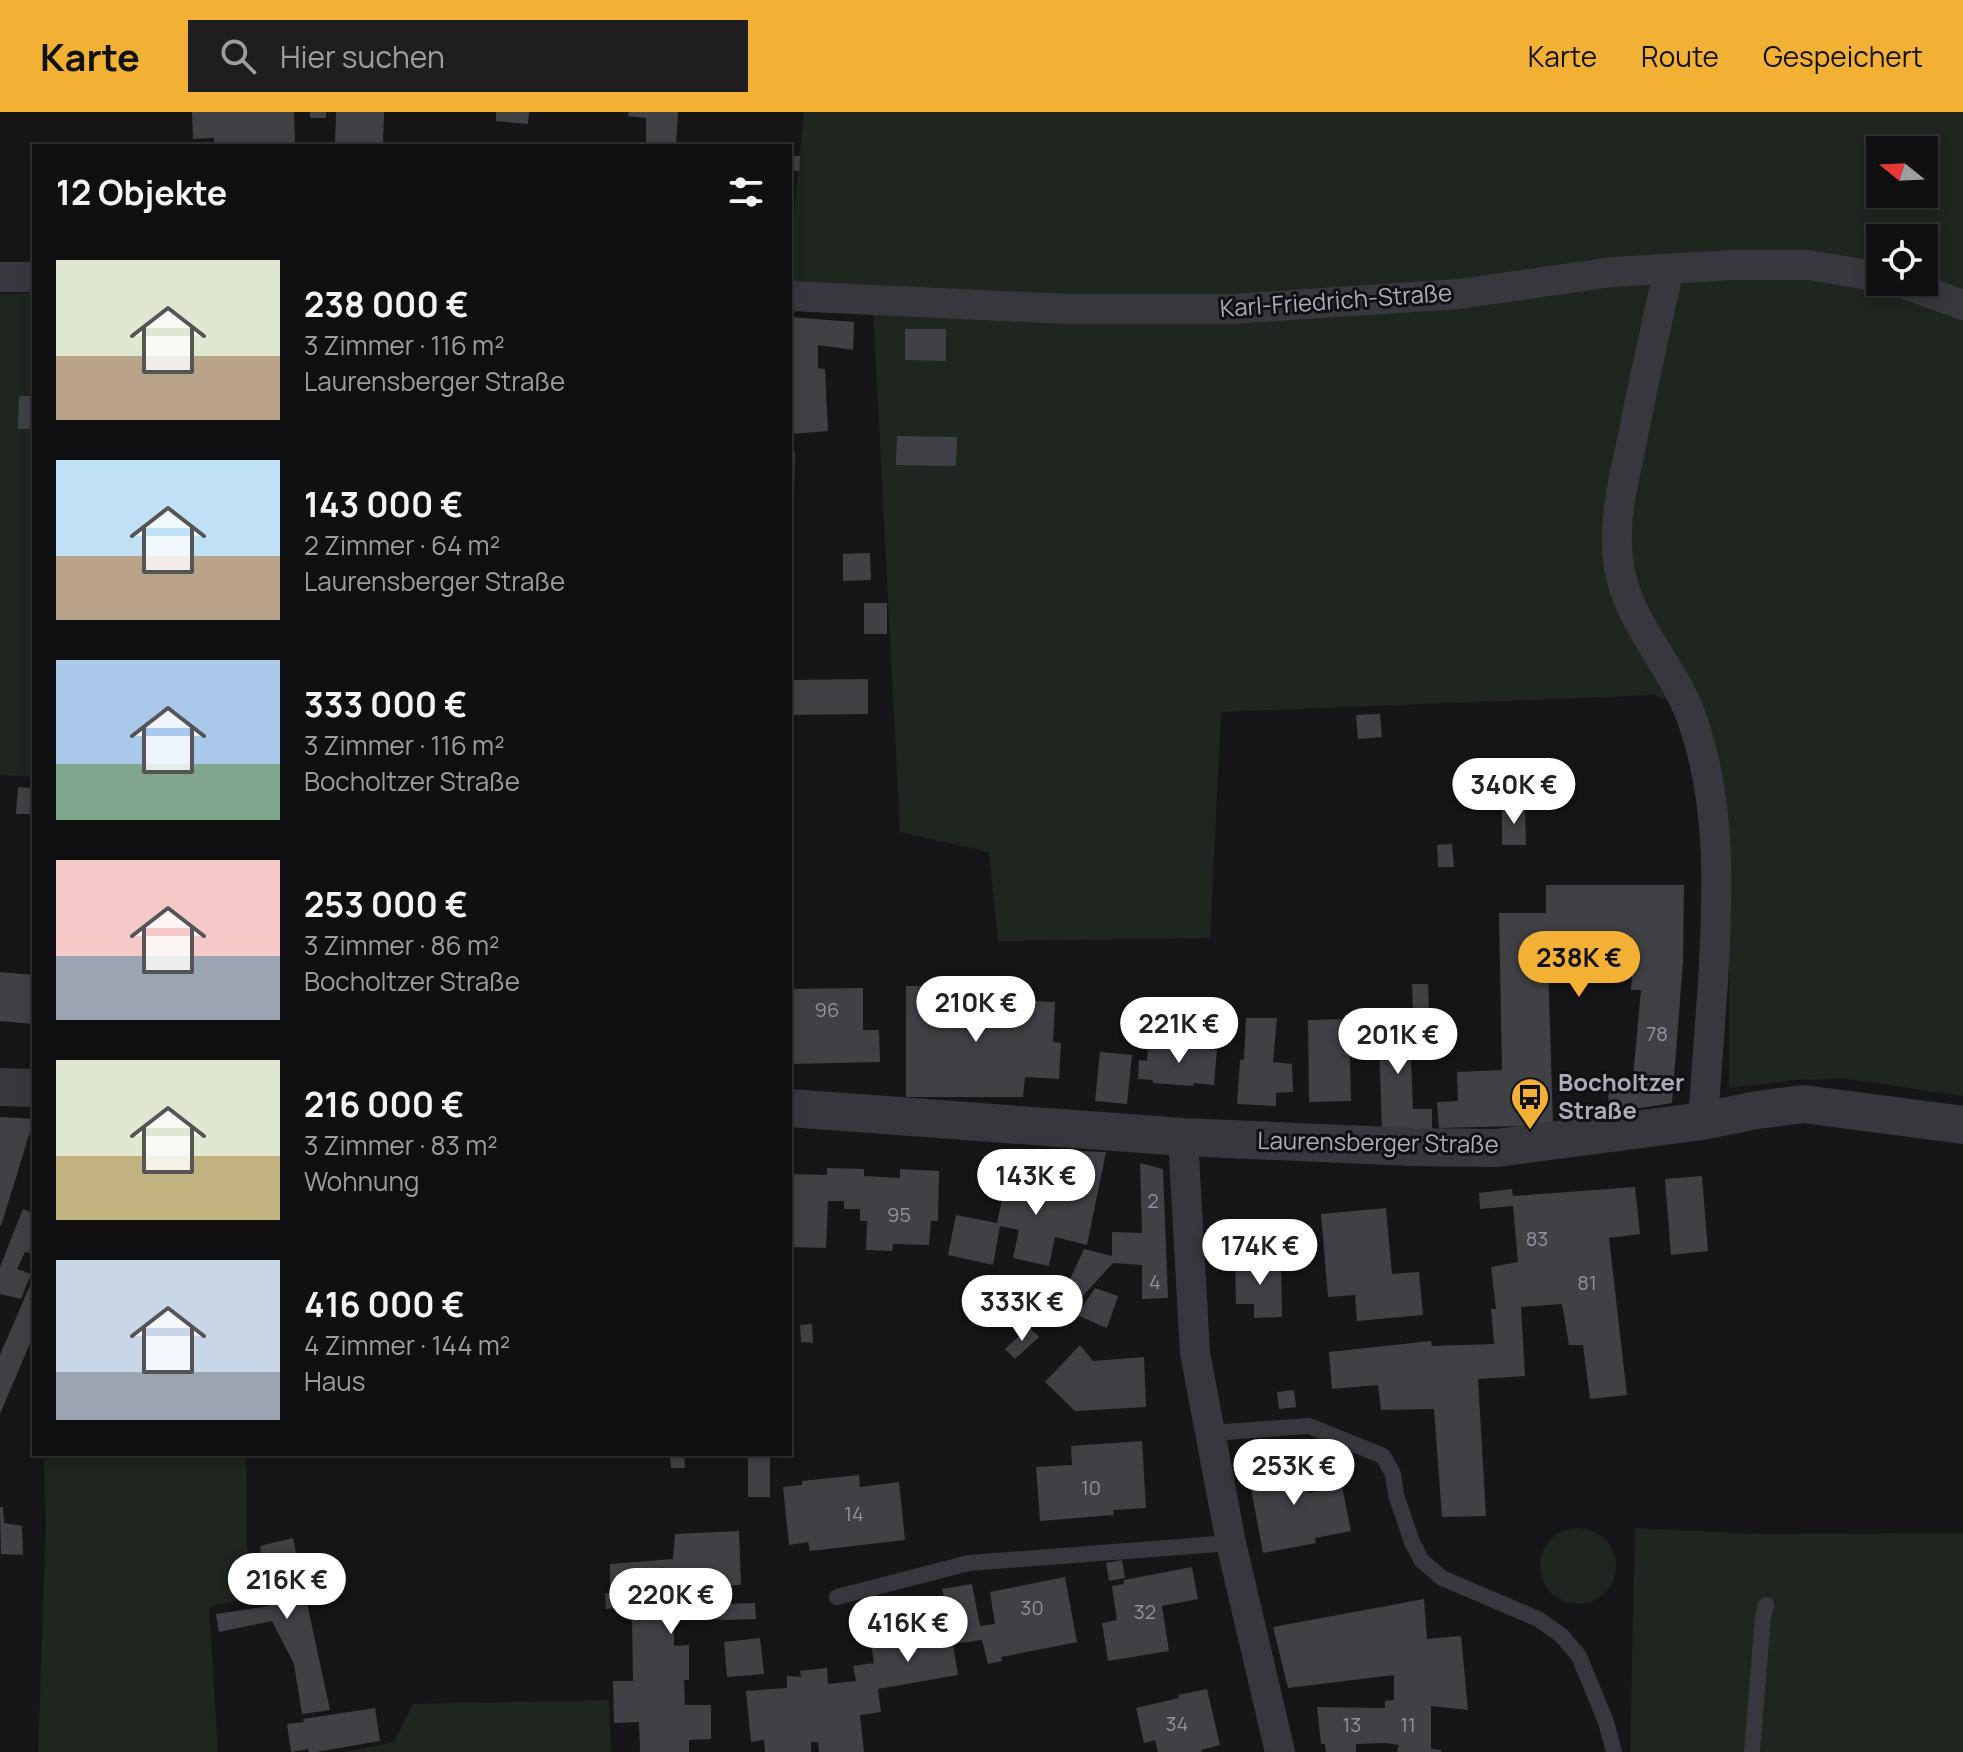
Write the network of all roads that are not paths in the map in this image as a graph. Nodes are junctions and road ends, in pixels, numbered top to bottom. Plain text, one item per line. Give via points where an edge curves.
1 (1669, 269) junction
2 (1866, 275) edge
3 (0, 277) edge
4 (32, 277) edge
5 (792, 296) edge
6 (1938, 296) edge
7 (1963, 305) edge
8 (0, 1087) edge
9 (32, 1088) edge
10 (792, 1108) edge
11 (1703, 1121) junction
12 (1963, 1125) edge
13 (1183, 1137) junction
14 (1211, 1433) junction
15 (1231, 1543) junction
16 (837, 1597) dead end
17 (1766, 1605) dead end
18 (1280, 1752) edge
19 (1614, 1752) edge
20 (1752, 1752) edge

1 - 2 street, Karl-Friedrich-Straße via 1809,265
1 - 5 street, Karl-Friedrich-Straße via 1459,294 1231,309 1067,309
1 - 11 street via 1616,530 1629,604 1691,716 1714,811 1717,908
3 - 4 street
6 - 7 street
8 - 9 street
10 - 13 street, Laurensberger Straße
11 - 12 street, Laurensberger Straße via 1803,1104
11 - 13 street, Laurensberger Straße via 1497,1148
13 - 14 street via 1195,1353
14 - 15 street
14 - 19 lane via 1309,1426 1383,1456 1422,1561 1442,1578 1538,1619 1561,1635 1579,1656
15 - 16 lane via 969,1563
15 - 18 street
17 - 20 lane

